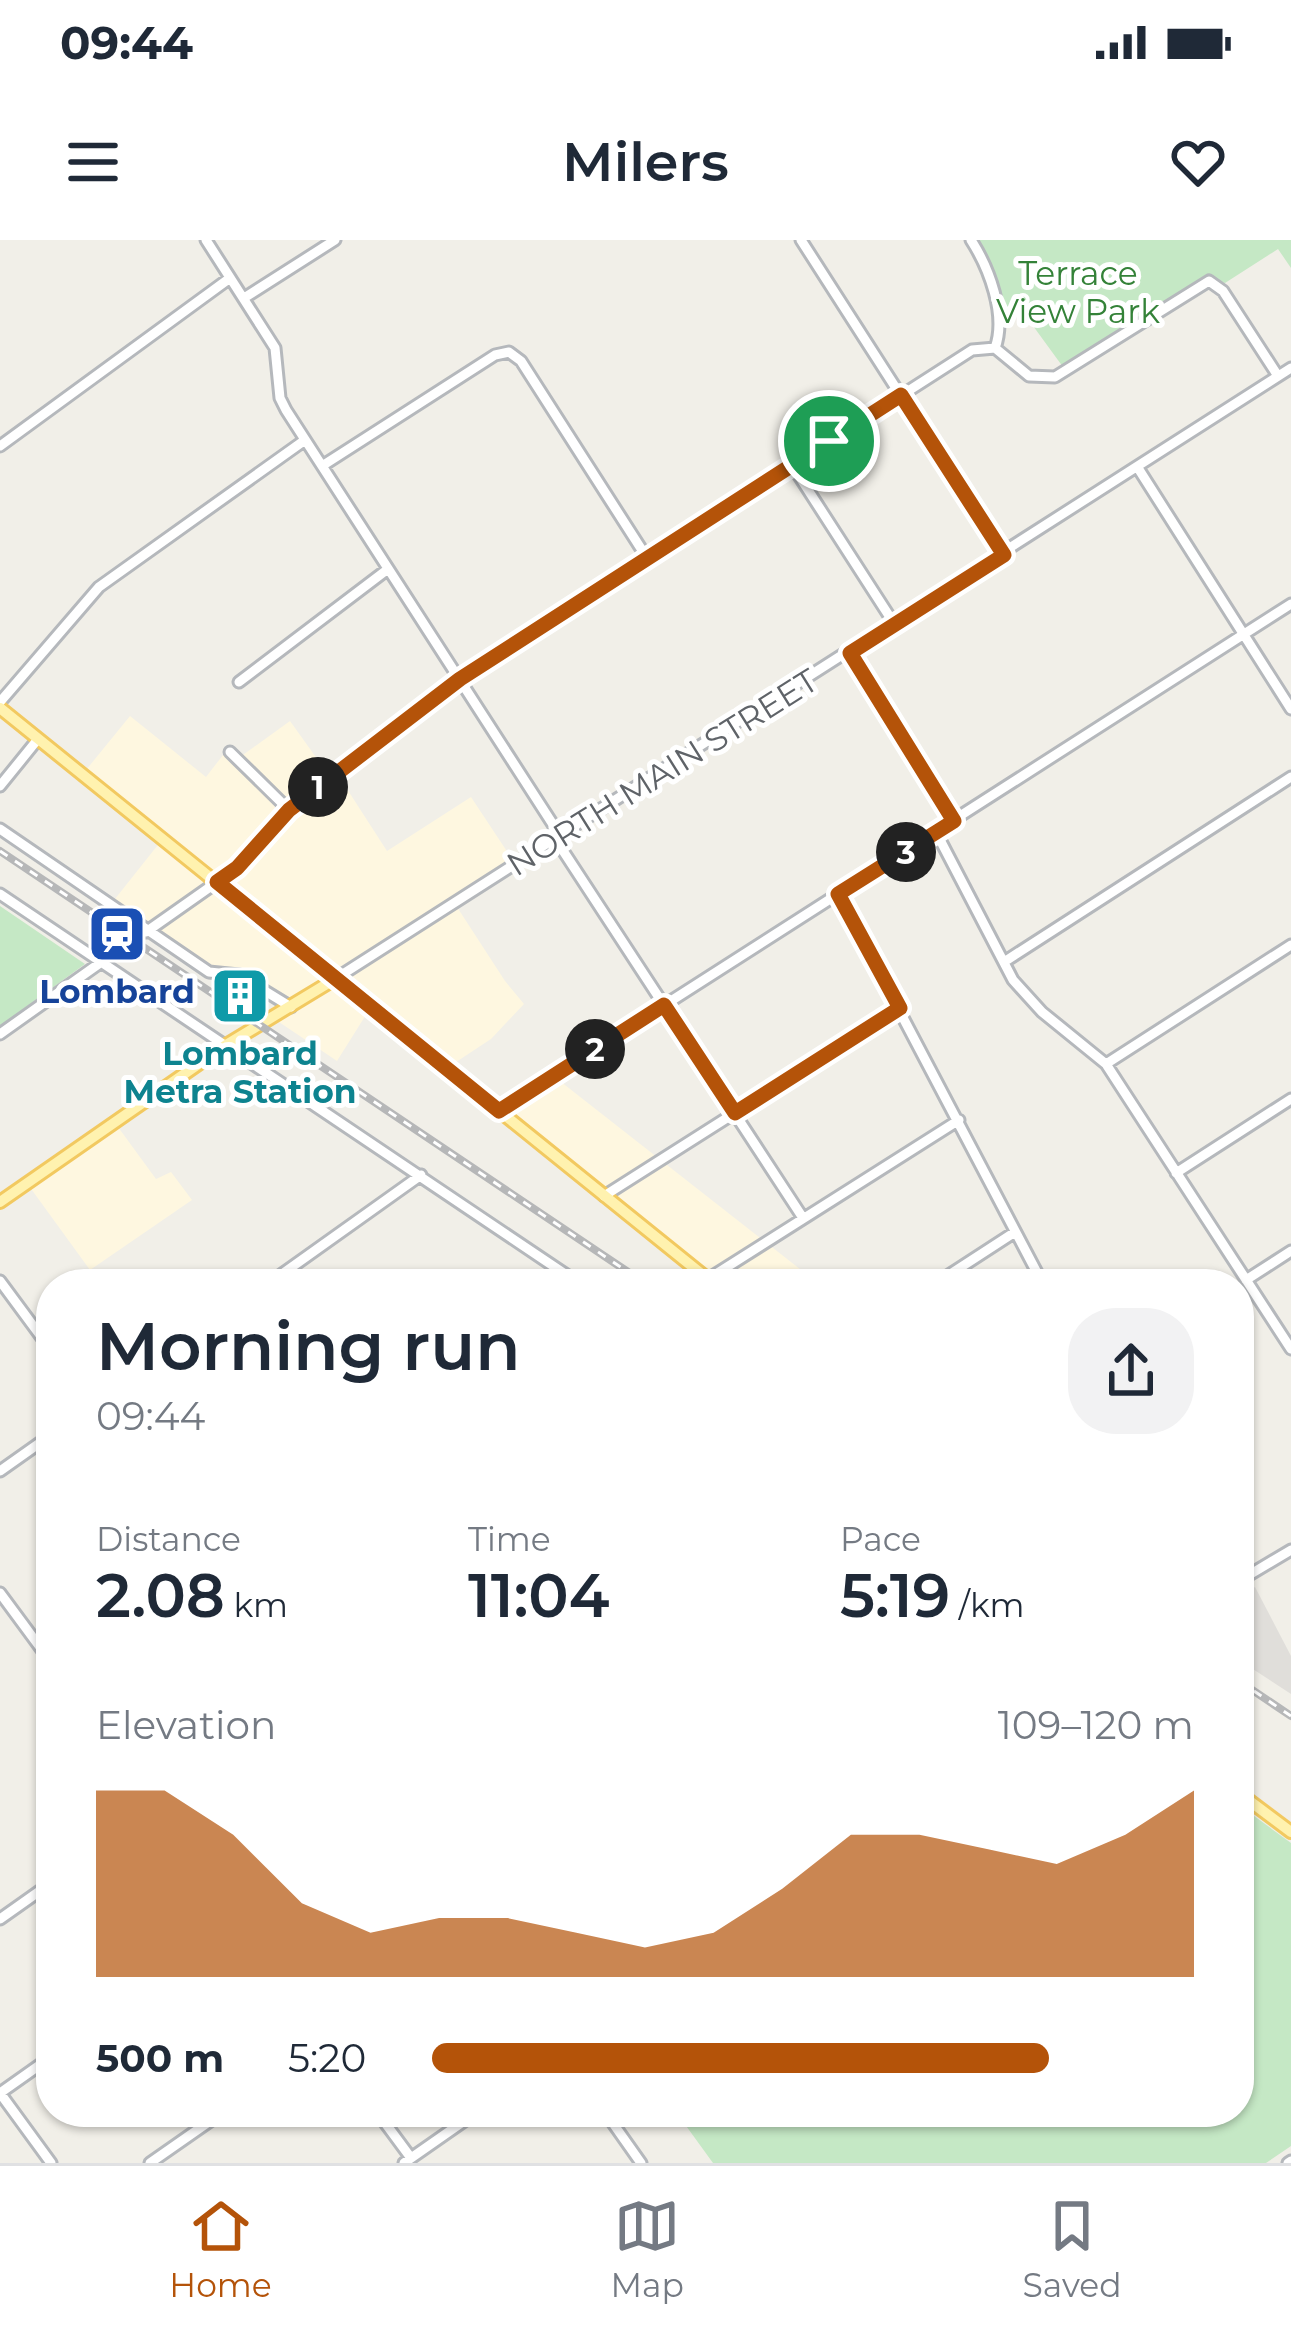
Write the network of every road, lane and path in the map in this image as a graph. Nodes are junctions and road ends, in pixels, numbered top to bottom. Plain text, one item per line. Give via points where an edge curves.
1 (206, 240) edge
2 (335, 240) edge
3 (801, 240) edge
4 (971, 240) edge
5 (230, 278) junction
6 (244, 298) junction
7 (995, 348) junction
8 (1291, 368) edge
9 (1279, 376) junction
10 (901, 395) junction
11 (305, 440) junction
12 (0, 446) edge
13 (322, 466) junction
14 (792, 466) junction
15 (1138, 468) junction
16 (1004, 555) junction
17 (647, 558) junction
18 (388, 568) junction
19 (1291, 604) edge
20 (895, 625) junction
21 (1244, 635) junction
22 (850, 653) junction
23 (460, 679) junction
24 (239, 682) dead end
25 (0, 705) edge
26 (1291, 709) edge
27 (38, 739) junction
28 (230, 752) dead end
29 (1291, 777) edge
30 (0, 786) edge
31 (289, 810) junction
32 (954, 821) junction
33 (0, 829) edge
34 (936, 832) junction
35 (559, 838) junction
36 (217, 882) junction
37 (0, 894) edge
38 (838, 894) junction
39 (146, 932) junction
40 (1291, 945) edge
41 (1004, 962) junction
42 (100, 963) junction
43 (335, 979) junction
44 (664, 1005) junction
45 (291, 1007) junction
46 (900, 1008) junction
47 (0, 1034) edge
48 (226, 1045) junction
49 (1106, 1064) junction
50 (1291, 1099) edge
51 (499, 1111) junction
52 (735, 1113) junction
53 (959, 1120) junction
54 (1176, 1173) junction
55 (422, 1174) junction
56 (604, 1196) junction
57 (0, 1202) edge
58 (802, 1219) junction
59 (1015, 1232) junction
60 (1291, 1251) edge
61 (289, 1269) edge
62 (558, 1269) edge
63 (695, 1269) edge
64 (730, 1269) edge
65 (958, 1269) edge
66 (1035, 1269) edge
67 (1239, 1269) edge
68 (1254, 1275) edge
69 (0, 1281) edge
70 (1254, 1292) edge
71 (36, 1330) edge
72 (1291, 1349) edge
73 (36, 1446) edge
74 (0, 1471) edge
75 (1291, 1550) edge
76 (1254, 1572) edge
77 (0, 1593) edge
78 (36, 1642) edge
79 (1254, 1804) edge
80 (1291, 1832) edge
81 (36, 1894) edge
82 (0, 1919) edge
83 (36, 2068) edge
84 (0, 2093) edge
85 (202, 2127) edge
86 (387, 2127) edge
87 (455, 2127) edge
88 (615, 2127) edge
89 (408, 2160) edge
90 (51, 2163) edge
91 (150, 2163) edge
92 (640, 2163) edge

1 - 5 street
2 - 6 street
3 - 10 street
4 - 7 street via 992,284
5 - 6 street
5 - 12 street
6 - 11 street via 275,348 280,398
7 - 9 street via 1030,376 1055,377 1214,282
7 - 10 street via 972,350
8 - 9 street, NORTH MAIN STREET
9 - 15 street, NORTH MAIN STREET
10 - 14 street
10 - 16 street
11 - 13 street
11 - 25 street via 99,586
13 - 17 street via 509,352
13 - 18 street
14 - 17 street
14 - 20 street
15 - 16 street, NORTH MAIN STREET
15 - 21 street
16 - 20 street, NORTH MAIN STREET
17 - 23 street
18 - 23 street
18 - 24 street
19 - 21 street
20 - 22 street, NORTH MAIN STREET
21 - 26 street
21 - 32 street
22 - 32 street
22 - 35 street, NORTH MAIN STREET
23 - 31 street
23 - 35 street
25 - 27 main road
27 - 30 street
27 - 36 main road
28 - 31 street
29 - 41 street
31 - 36 street
32 - 34 street
33 - 39 street
34 - 38 street
34 - 41 street
35 - 43 street, NORTH MAIN STREET
35 - 44 street
36 - 39 street
36 - 43 main road
37 - 42 street
38 - 44 street
38 - 46 street
39 - 45 street via 208,972 247,979
40 - 49 street
41 - 49 street via 1031,1002
42 - 47 street
42 - 48 street
43 - 45 main road
43 - 51 main road
44 - 51 street
44 - 52 street
45 - 48 main road
46 - 52 street
46 - 53 street
48 - 55 street
48 - 57 main road
49 - 54 street
50 - 54 street
51 - 56 main road
52 - 56 street
52 - 58 street
53 - 58 street
53 - 59 street
54 - 67 street
55 - 61 street
55 - 62 street
56 - 63 main road
58 - 64 street
59 - 65 street
59 - 66 street
60 - 68 street
69 - 71 street
70 - 72 street
73 - 74 street
75 - 76 street
77 - 78 street
79 - 80 main road
81 - 82 street
83 - 84 street
84 - 90 street
85 - 91 street
86 - 89 street
87 - 89 street
88 - 92 street

